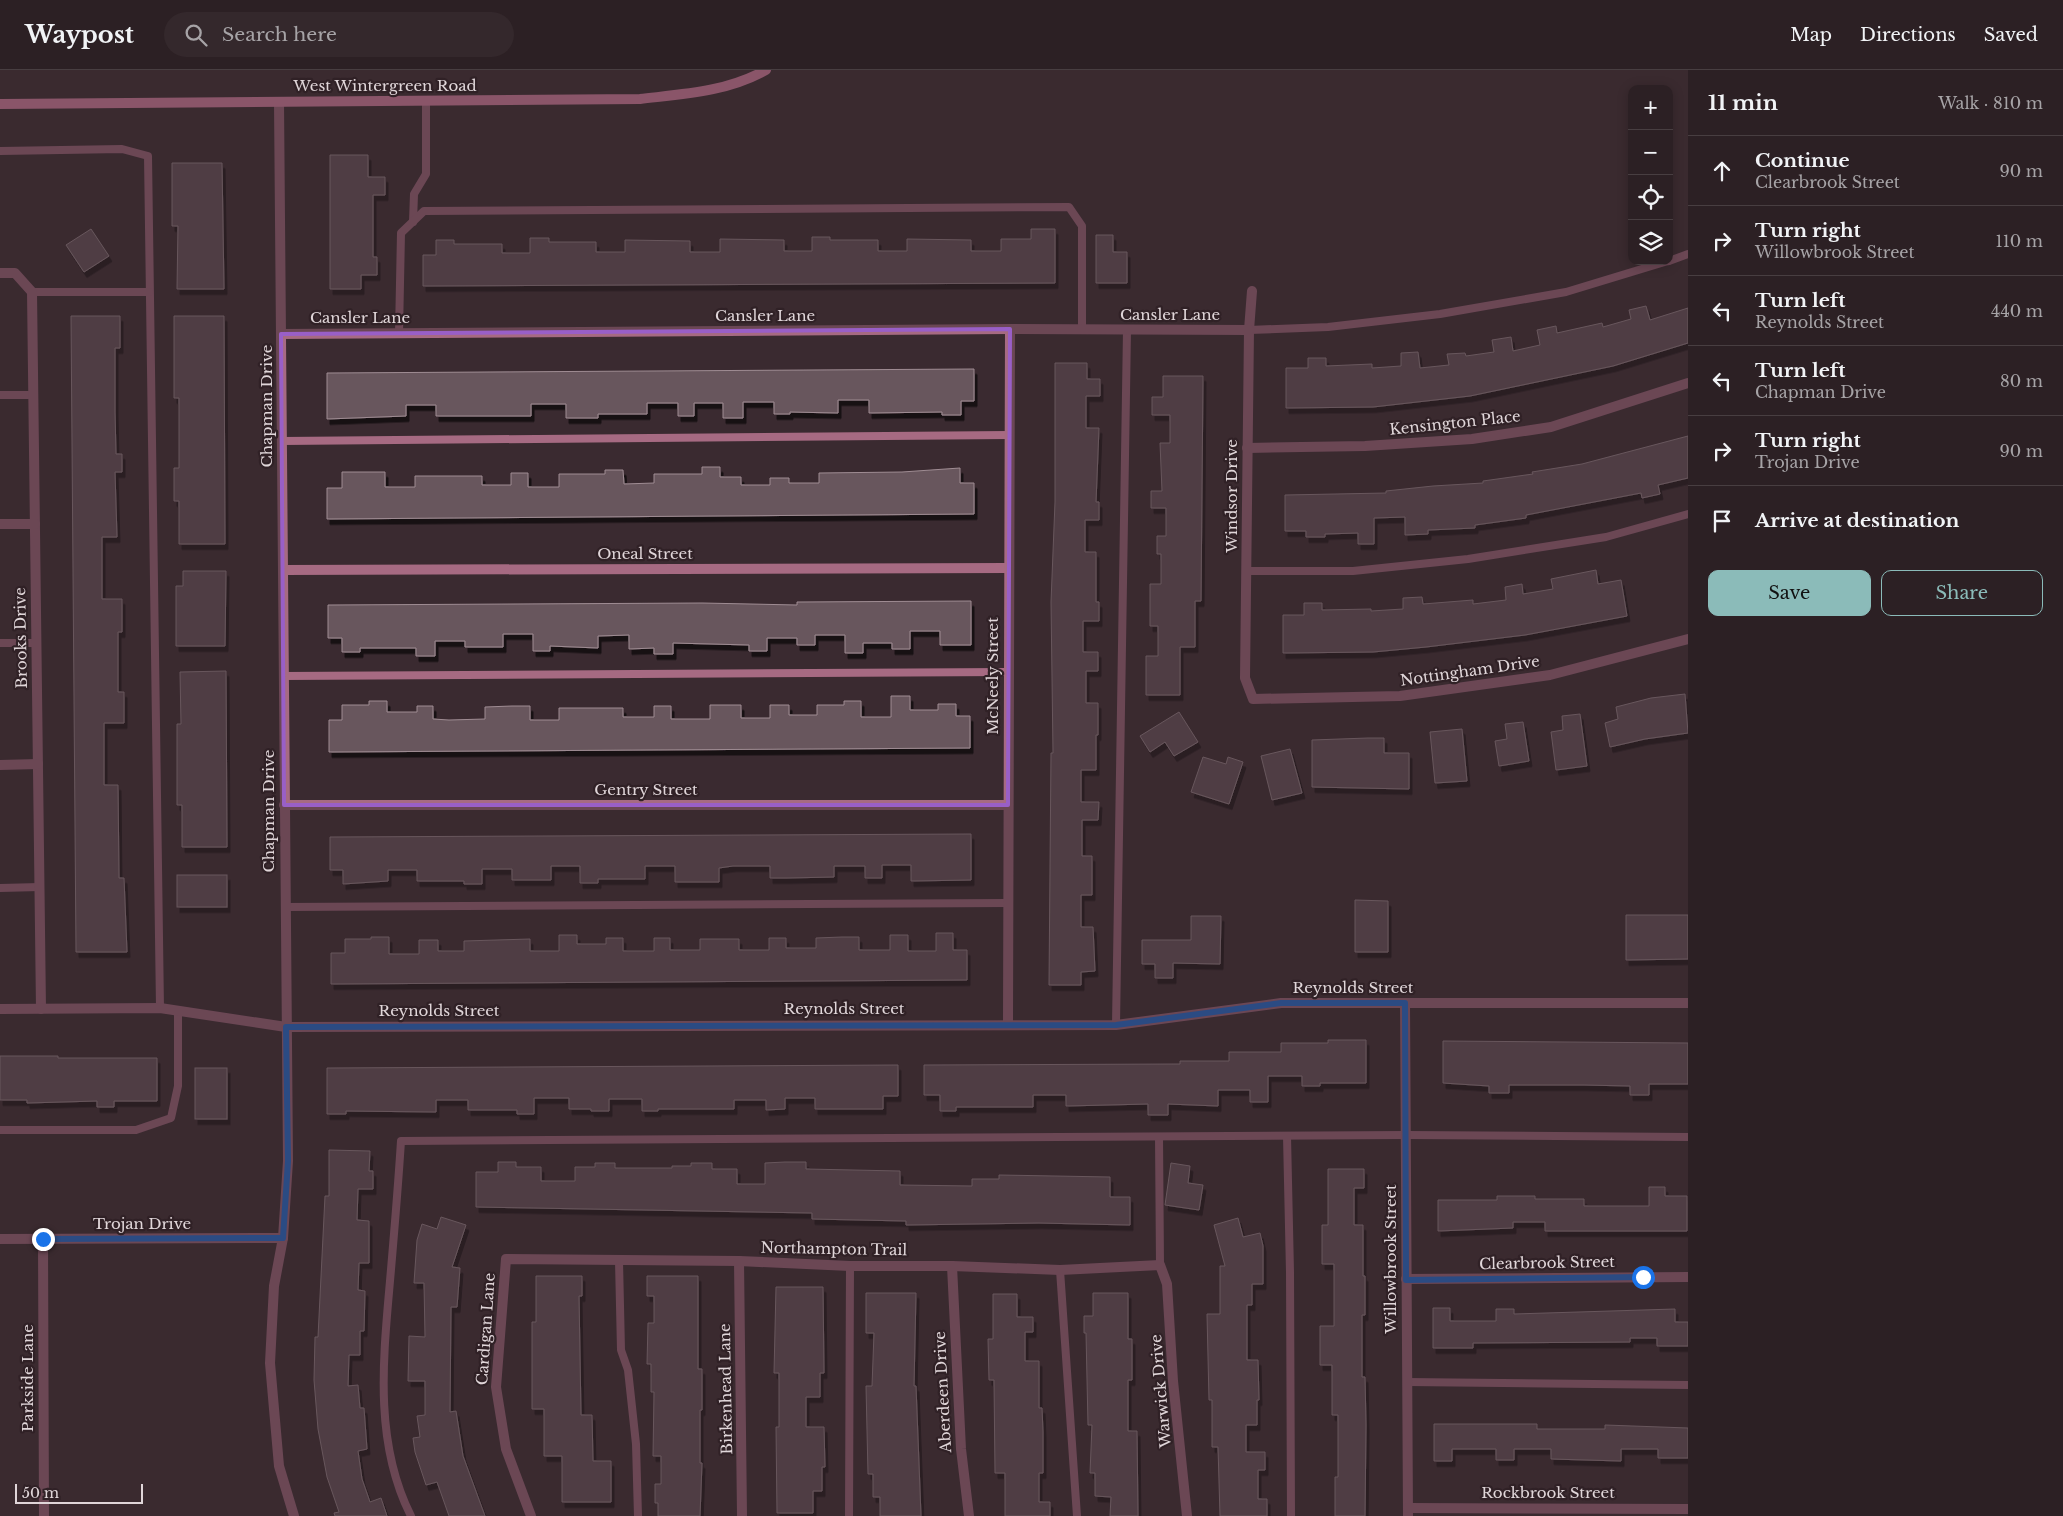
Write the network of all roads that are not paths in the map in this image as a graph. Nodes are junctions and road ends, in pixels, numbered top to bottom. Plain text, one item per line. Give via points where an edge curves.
1 (766, 70) edge
2 (426, 101) junction
3 (279, 102) junction
4 (0, 104) edge
5 (0, 151) edge
6 (413, 222) junction
7 (1688, 254) edge
8 (1673, 260) edge
9 (1656, 265) edge
10 (0, 274) edge
11 (1252, 291) dead end
12 (32, 292) junction
13 (150, 292) junction
14 (1010, 329) junction
15 (1082, 330) junction
16 (1126, 330) junction
17 (1249, 330) junction
18 (400, 333) junction
19 (281, 334) junction
20 (1688, 383) edge
21 (0, 395) edge
22 (33, 395) junction
23 (1009, 435) junction
24 (282, 441) junction
25 (1247, 448) junction
26 (1688, 514) edge
27 (0, 524) edge
28 (35, 524) junction
29 (1008, 568) junction
30 (283, 570) junction
31 (1246, 571) junction
32 (1688, 639) edge
33 (0, 643) edge
34 (36, 643) junction
35 (1008, 672) junction
36 (283, 676) junction
37 (1253, 699) joint
38 (38, 764) junction
39 (0, 765) edge
40 (284, 805) junction
41 (1008, 805) junction
42 (40, 887) junction
43 (0, 888) edge
44 (1008, 904) junction
45 (285, 907) junction
46 (1405, 1003) junction
47 (1688, 1003) edge
48 (160, 1008) junction
49 (41, 1009) junction
50 (0, 1010) edge
51 (178, 1011) junction
52 (1008, 1024) junction
53 (1116, 1025) junction
54 (286, 1027) junction
55 (0, 1130) edge
56 (1406, 1135) junction
57 (1287, 1136) junction
58 (1159, 1137) junction
59 (1688, 1137) edge
60 (283, 1238) junction
61 (0, 1239) edge
62 (43, 1239) junction
63 (506, 1258) joint
64 (619, 1260) junction
65 (740, 1261) junction
66 (1160, 1265) junction
67 (850, 1266) junction
68 (952, 1266) junction
69 (1060, 1270) junction
70 (1688, 1277) edge
71 (1406, 1280) junction
72 (1407, 1382) junction
73 (1688, 1385) edge
74 (1688, 1508) edge
75 (1408, 1512) edge
76 (44, 1516) edge
77 (294, 1516) edge
78 (412, 1516) edge
79 (530, 1516) edge
80 (638, 1516) edge
81 (742, 1516) edge
82 (849, 1516) edge
83 (968, 1516) edge
84 (1077, 1516) edge
85 (1187, 1516) edge
86 (1291, 1516) edge

1 - 2 main road, West Wintergreen Road via 706,92 640,99
2 - 3 main road, West Wintergreen Road
2 - 6 lane via 426,174 414,194
3 - 4 main road, West Wintergreen Road
3 - 19 street, Chapman Drive
5 - 13 lane via 122,149 148,156
6 - 15 lane via 424,211 1069,207 1082,226
6 - 18 lane via 401,233
7 - 8 lane
9 - 17 lane via 1566,292 1440,314 1328,327
10 - 12 street via 15,273
11 - 17 street, Windsor Drive
12 - 13 lane
12 - 22 street, Brooks Drive
13 - 48 lane
14 - 15 street, Cansler Lane
14 - 18 street, Cansler Lane
14 - 23 street, McNeely Street
15 - 16 street, Cansler Lane
16 - 17 street, Cansler Lane
16 - 53 lane
17 - 25 street, Windsor Drive
18 - 19 street, Cansler Lane
19 - 24 street, Chapman Drive
20 - 25 street, Kensington Place via 1551,427 1472,439 1365,446
21 - 22 lane
22 - 28 street, Brooks Drive
23 - 24 lane
23 - 29 street, McNeely Street
24 - 30 street, Chapman Drive
25 - 31 street, Windsor Drive
26 - 31 lane via 1606,537 1468,560 1353,571
27 - 28 street
28 - 34 street, Brooks Drive
29 - 30 street, Oneal Street
29 - 35 street, McNeely Street
30 - 36 street, Chapman Drive
31 - 37 street, Windsor Drive via 1246,678
32 - 37 street, Nottingham Drive via 1550,674 1400,696
33 - 34 lane
34 - 38 street, Brooks Drive
35 - 36 lane
35 - 41 street, McNeely Street
36 - 40 street, Chapman Drive
38 - 39 street
38 - 42 street, Brooks Drive
40 - 41 street, Gentry Street
40 - 45 street, Chapman Drive
41 - 44 street, McNeely Street
42 - 43 lane
42 - 49 street, Brooks Drive
44 - 45 lane
44 - 52 street, McNeely Street
45 - 54 street, Chapman Drive
46 - 47 street, Reynolds Street
46 - 53 street, Reynolds Street via 1281,1003
46 - 56 street, Willowbrook Street
48 - 49 street, Reynolds Street
48 - 51 street, Reynolds Street
49 - 50 street, Reynolds Street
51 - 54 street, Reynolds Street
51 - 55 lane via 178,1086 171,1118 136,1130
52 - 53 street, Reynolds Street
52 - 54 street, Reynolds Street
54 - 60 street, Chapman Drive via 288,1161
56 - 57 lane
56 - 59 lane
56 - 71 street, Willowbrook Street
57 - 58 lane
57 - 86 lane
58 - 66 lane
58 - 78 lane via 401,1141 383,1377 386,1434 400,1494
60 - 62 street, Trojan Drive
60 - 77 street, Chapman Drive via 274,1286 270,1363 279,1466
61 - 62 street, Trojan Drive
62 - 76 street, Parkside Lane
63 - 64 street, Northampton Trail
63 - 79 street, Cardigan Lane via 496,1387 506,1448
64 - 65 street, Northampton Trail
64 - 80 lane via 621,1350 628,1370 636,1444
65 - 67 street, Northampton Trail
65 - 81 street, Birkenhead Lane
66 - 69 street, Northampton Trail
66 - 85 street, Warwick Drive via 1167,1284
67 - 68 street, Northampton Trail
67 - 82 lane
68 - 69 street, Northampton Trail
68 - 83 street, Aberdeen Drive via 960,1449
69 - 84 lane
70 - 71 street, Clearbrook Street
71 - 72 street, Willowbrook Street
72 - 73 lane
72 - 75 street, Willowbrook Street
74 - 75 street, Rockbrook Street

